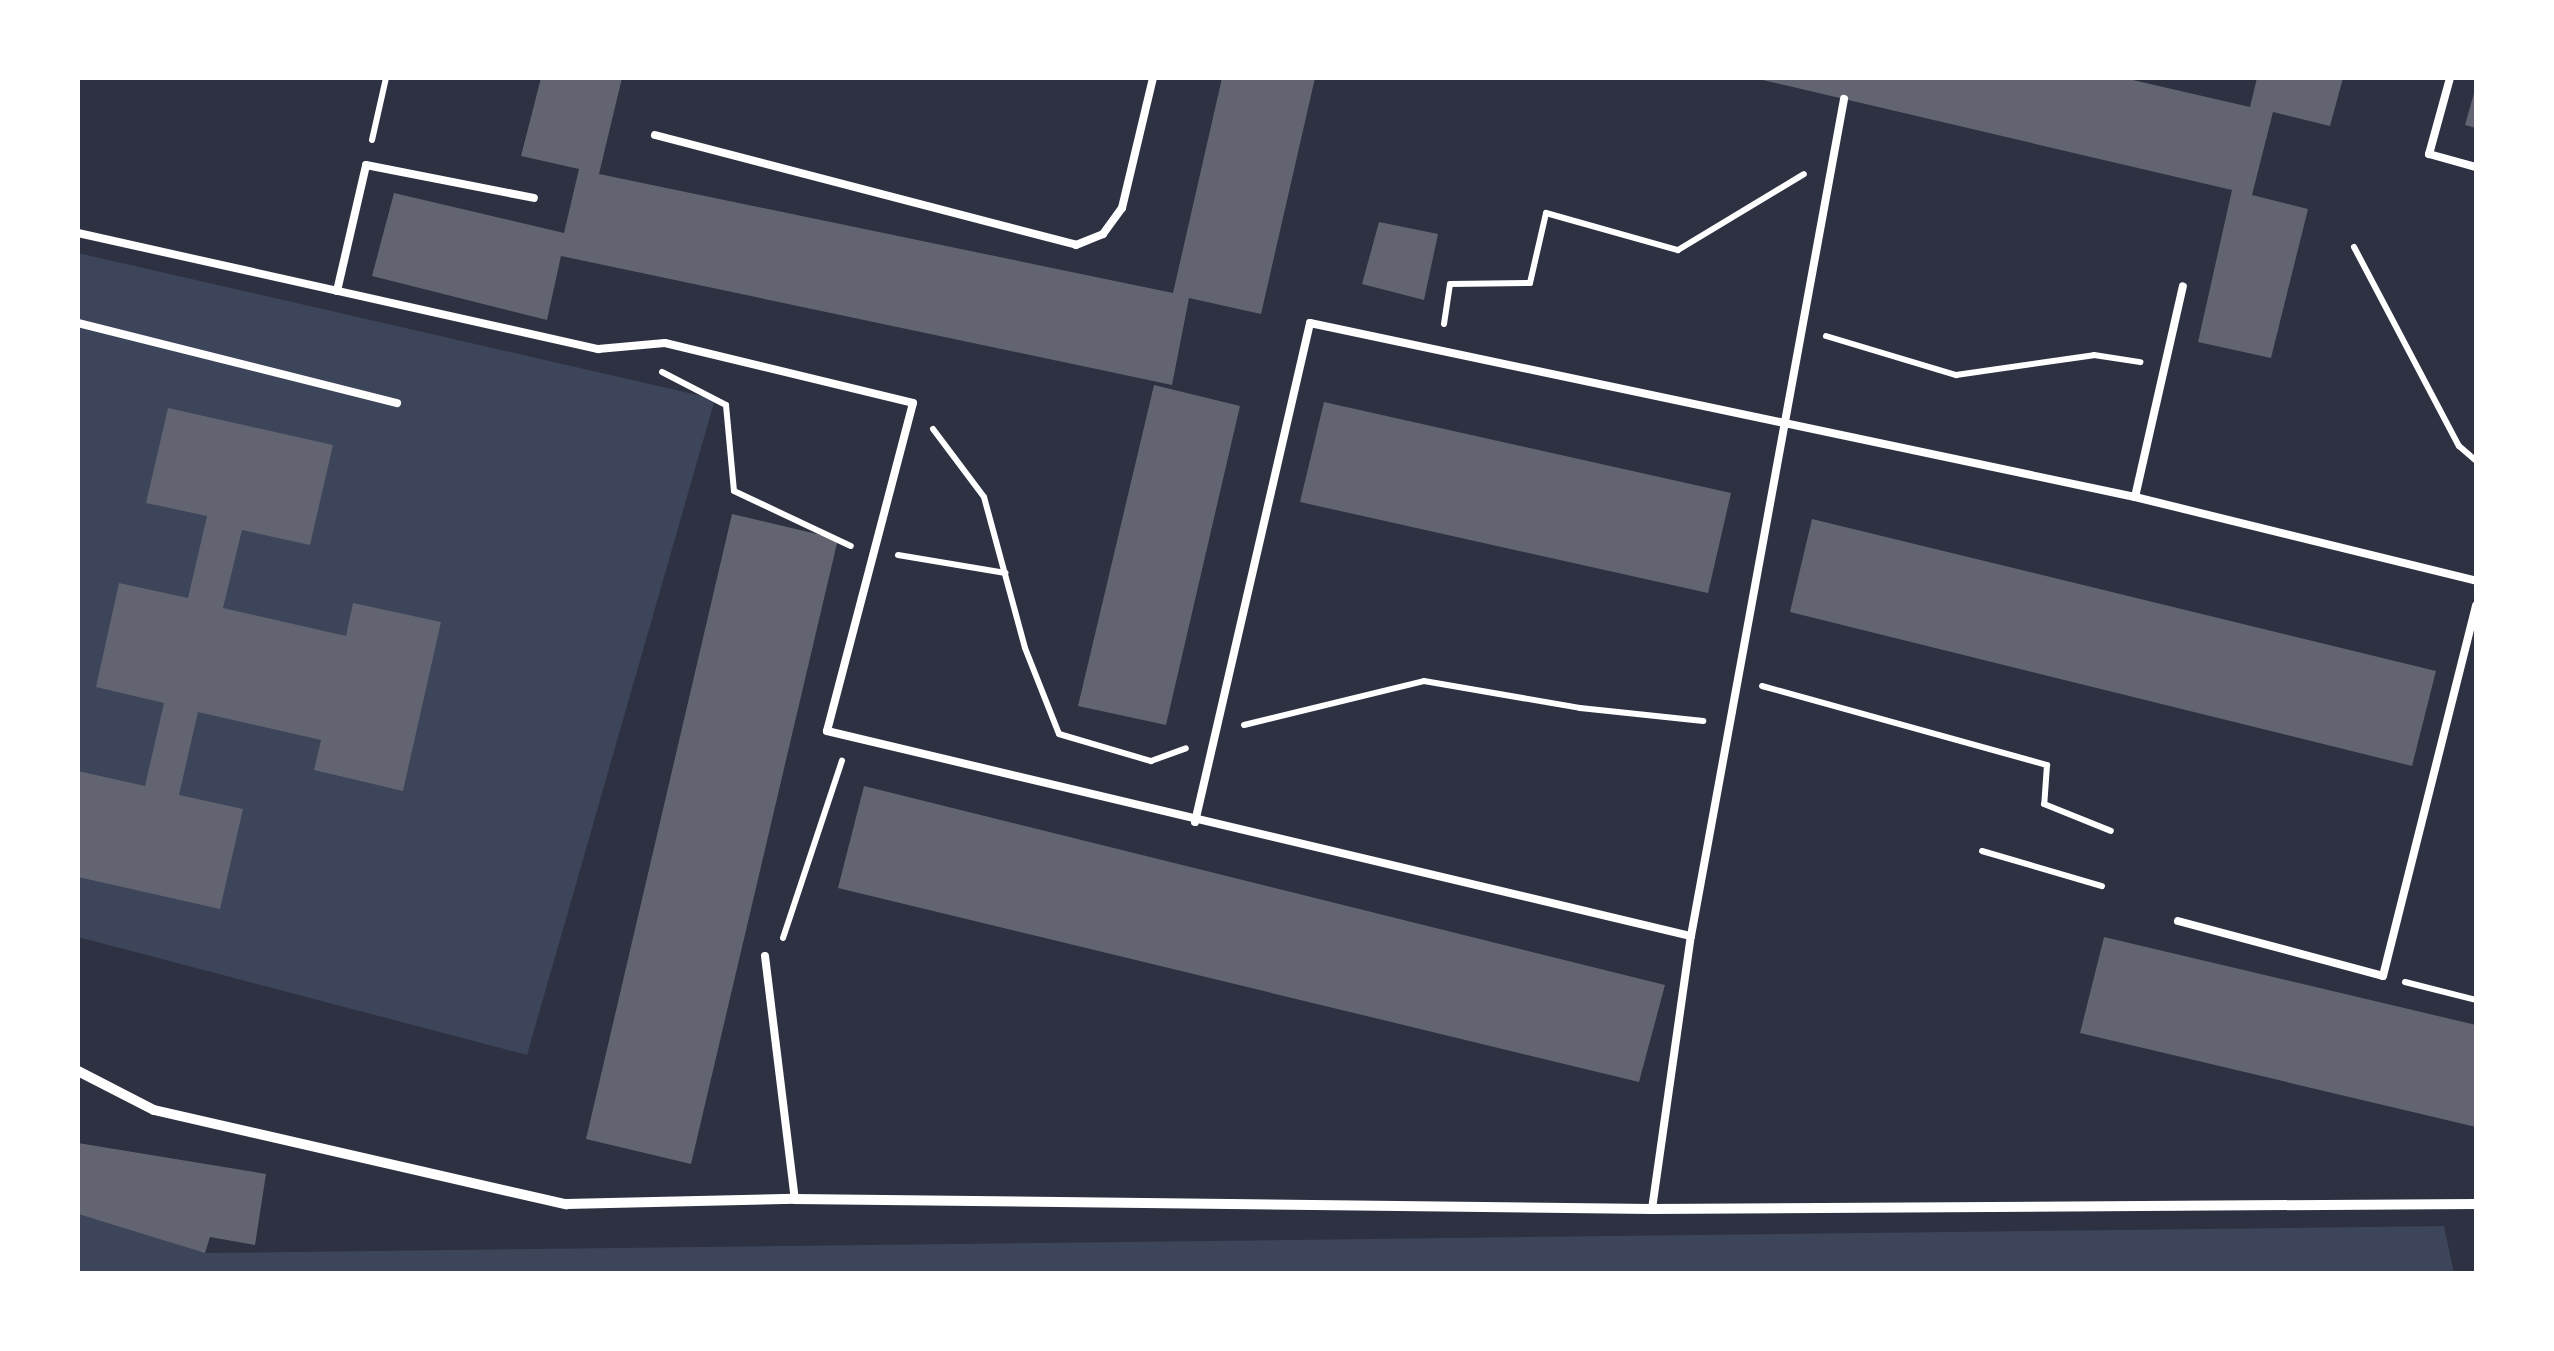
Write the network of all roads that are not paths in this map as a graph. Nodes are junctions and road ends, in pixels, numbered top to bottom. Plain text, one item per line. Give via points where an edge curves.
1 (1152, 78) edge
2 (2450, 78) edge
3 (1844, 99) dead end
4 (656, 134) dead end
5 (2476, 167) edge
6 (534, 198) dead end
7 (78, 233) edge
8 (2183, 286) dead end
9 (337, 291) junction
10 (78, 323) edge
11 (397, 402) dead end
12 (1783, 421) junction
13 (2136, 497) junction
14 (2476, 581) edge
15 (2476, 605) edge
16 (1195, 822) junction
17 (2178, 921) dead end
18 (1691, 936) junction
19 (765, 956) dead end
20 (78, 1071) edge
21 (795, 1199) junction
22 (2476, 1204) edge
23 (1652, 1210) junction

1 - 4 lane via 1122,208 1103,234 1076,245
2 - 5 lane via 2429,154
3 - 12 lane
6 - 9 lane via 366,165
7 - 9 lane
8 - 13 lane
9 - 16 lane via 613,348 666,344 913,402 827,731
10 - 11 lane
12 - 13 lane
12 - 16 lane via 1310,323
12 - 18 lane
13 - 14 lane
15 - 17 lane via 2382,976
16 - 18 lane
18 - 23 lane
19 - 21 lane
20 - 21 street via 154,1110 566,1204
21 - 23 street
22 - 23 street

